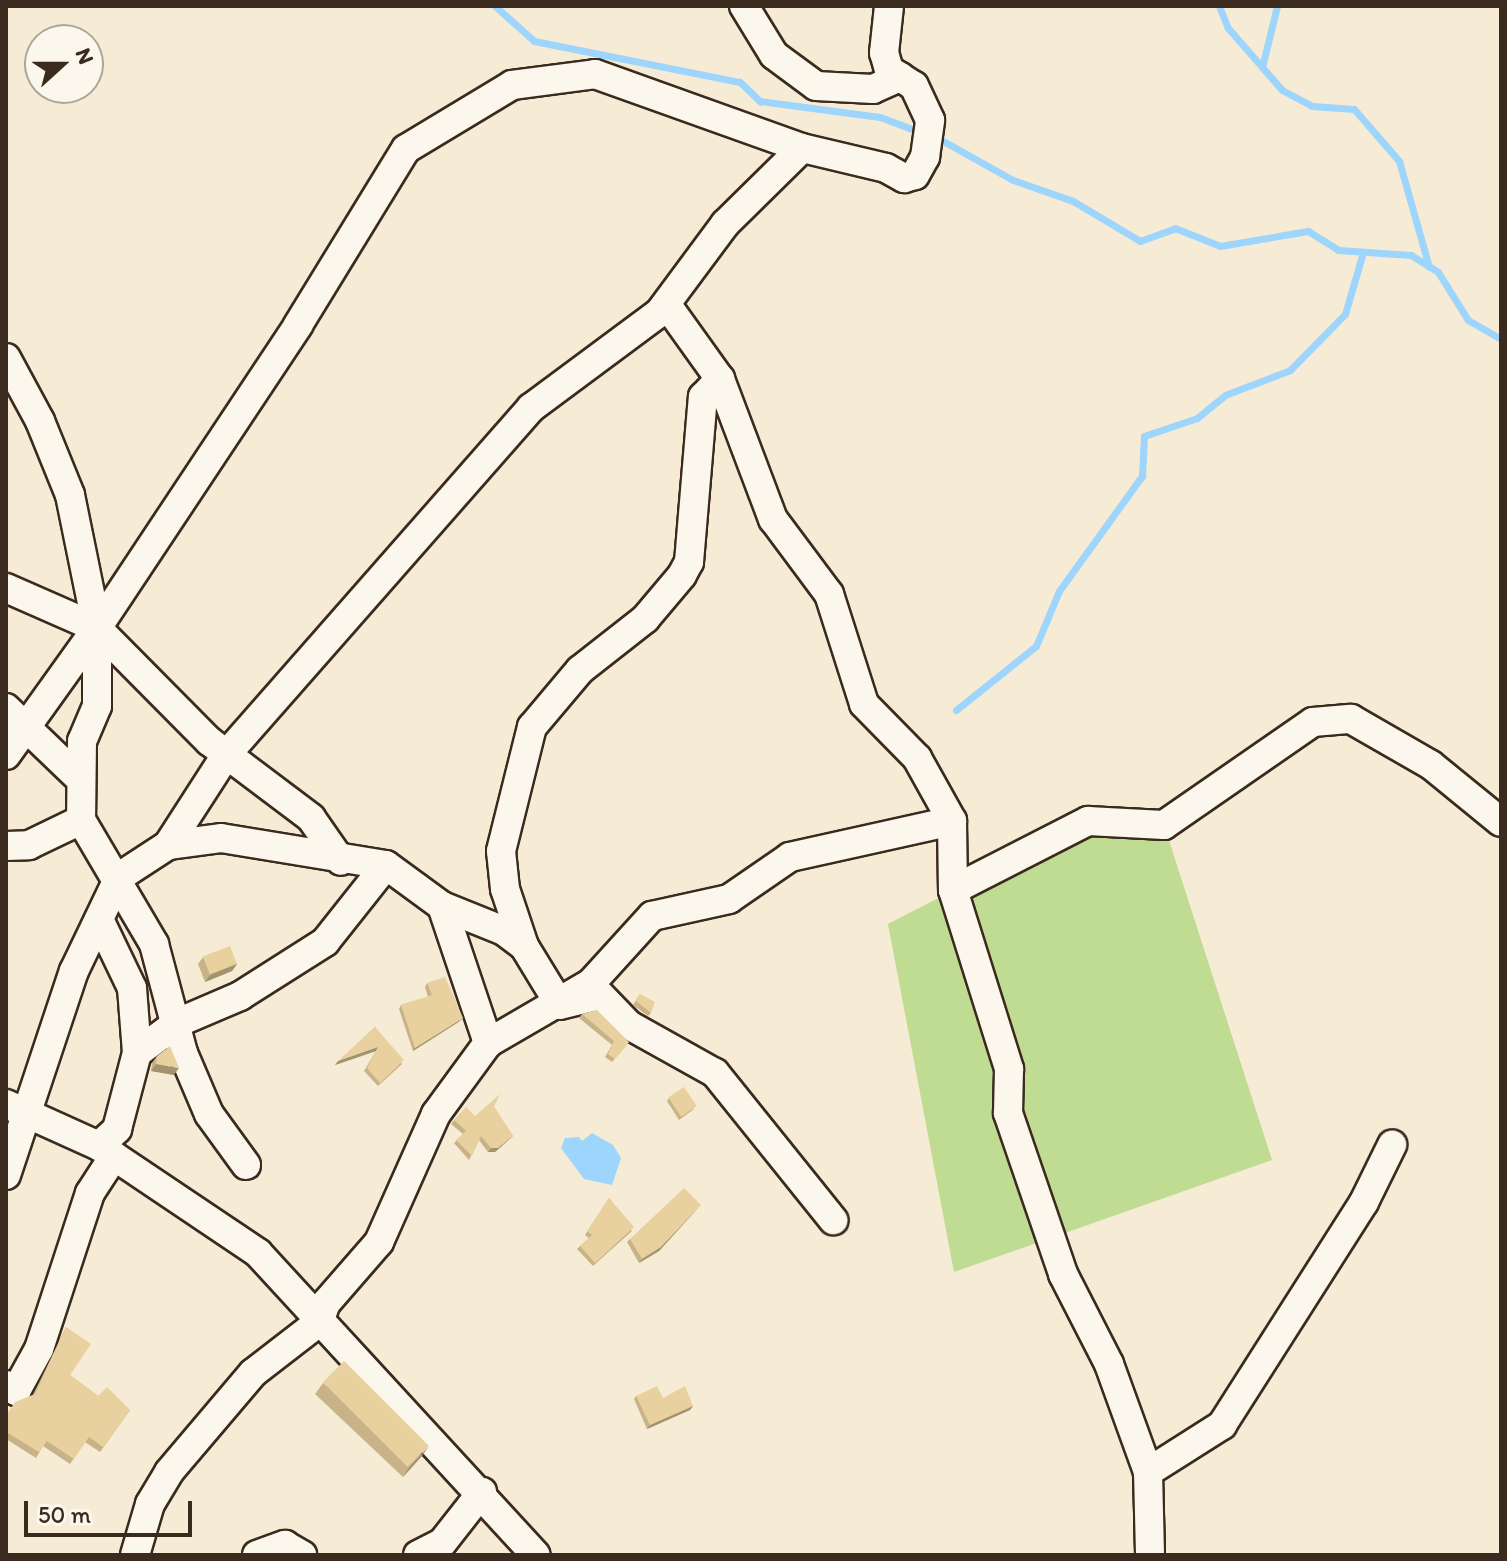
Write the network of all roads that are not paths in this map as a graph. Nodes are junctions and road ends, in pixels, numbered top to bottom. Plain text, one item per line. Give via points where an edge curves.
1 (719, 6) edge
2 (744, 6) edge
3 (889, 6) edge
4 (758, 32) junction
5 (900, 77) junction
6 (802, 148) junction
7 (667, 305) junction
8 (6, 358) edge
9 (720, 379) junction
10 (6, 588) edge
11 (97, 628) junction
12 (16, 718) edge
13 (6, 755) edge
14 (226, 755) junction
15 (81, 780) junction
16 (81, 820) junction
17 (952, 821) junction
18 (1501, 822) edge
19 (168, 845) junction
20 (6, 846) edge
21 (341, 861) junction
22 (386, 865) junction
23 (119, 877) junction
24 (953, 890) junction
25 (442, 906) junction
26 (99, 919) junction
27 (524, 946) junction
28 (560, 1005) junction
29 (177, 1023) junction
30 (488, 1043) junction
31 (137, 1053) junction
32 (17, 1108) edge
33 (1392, 1145) dead end
34 (106, 1151) junction
35 (246, 1165) dead end
36 (6, 1175) edge
37 (833, 1220) dead end
38 (319, 1322) junction
39 (6, 1385) edge
40 (1148, 1472) junction
41 (482, 1492) junction
42 (135, 1555) edge
43 (257, 1555) edge
44 (302, 1555) edge
45 (418, 1555) edge
46 (536, 1555) edge
47 (1150, 1555) edge

1 - 4 street
2 - 4 street
3 - 5 street via 884,53 889,70
4 - 5 street via 774,55 816,86 873,89
5 - 6 street via 914,86 930,120 925,157 915,175 904,178 875,165
6 - 7 street via 725,224
6 - 11 street via 595,74 512,85 406,149 298,325
7 - 9 street
7 - 14 street via 531,408
8 - 11 street via 40,421 70,495
9 - 17 street via 773,519 829,594 864,704 917,758
9 - 27 street via 703,397 689,562 682,575 645,619 580,670 532,727 501,851 505,889
10 - 11 street
11 - 12 street
11 - 14 street
11 - 15 street via 97,706 82,741
12 - 13 street
12 - 15 street
14 - 19 street
14 - 21 street via 311,818
15 - 16 street
16 - 20 street via 29,845
16 - 23 street
17 - 24 street
17 - 28 street via 790,857 729,899 652,916 591,983
18 - 24 street via 1431,765 1351,719 1313,722 1164,825 1088,821
19 - 21 street via 221,838
19 - 23 street
21 - 22 street
22 - 25 street
22 - 29 street via 325,942 240,996
23 - 26 street
23 - 29 street via 154,944
24 - 40 street via 1009,1069 1008,1113 1063,1274 1109,1364
25 - 27 street via 504,931
25 - 30 street
26 - 31 street via 132,988
26 - 32 street
27 - 28 street
28 - 30 street
28 - 37 street via 600,995 629,1025 715,1073
29 - 31 street
29 - 35 street via 183,1053 209,1114
30 - 38 street via 436,1114 379,1242 326,1303
31 - 34 street
32 - 34 street
32 - 36 street
33 - 40 street via 1364,1202 1222,1425
34 - 38 street via 258,1253
34 - 39 street via 39,1349 16,1391
38 - 41 street
38 - 42 street via 253,1373 178,1460 150,1504
40 - 47 street
41 - 45 street via 442,1543
41 - 46 street
43 - 44 street via 285,1545

